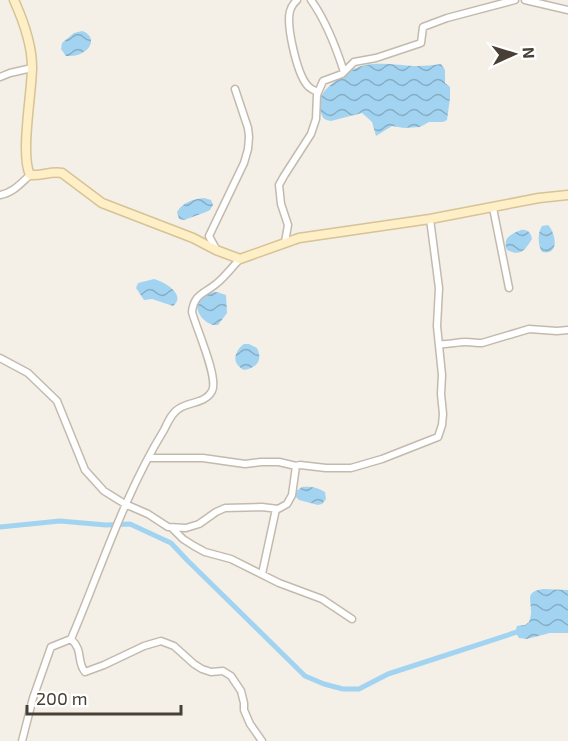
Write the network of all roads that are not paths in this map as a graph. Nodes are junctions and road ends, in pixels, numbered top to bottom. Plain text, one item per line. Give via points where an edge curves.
1 (14, 0) edge
2 (297, 0) edge
3 (311, 0) edge
4 (510, 0) edge
5 (525, 0) edge
6 (568, 10) edge
7 (32, 68) junction
8 (344, 72) junction
9 (0, 77) edge
10 (235, 89) dead end
11 (318, 92) junction
12 (30, 175) junction
13 (0, 195) edge
14 (568, 195) edge
15 (493, 208) junction
16 (430, 219) junction
17 (285, 242) junction
18 (216, 250) junction
19 (240, 259) junction
20 (509, 288) dead end
21 (568, 330) edge
22 (439, 344) junction
23 (0, 358) edge
24 (149, 458) junction
25 (296, 466) junction
26 (125, 504) junction
27 (276, 509) junction
28 (172, 527) junction
29 (262, 574) junction
30 (352, 619) dead end
31 (71, 639) junction
32 (22, 741) edge
33 (262, 741) edge

1 - 7 street
2 - 11 street via 290,11 294,48 303,80
3 - 8 street
4 - 8 street via 423,27 421,43 354,62
5 - 6 street
7 - 9 street
7 - 12 street via 26,159
8 - 11 street via 323,81
10 - 18 street via 249,143 244,163 209,236
11 - 17 street via 316,119 310,134 279,185 288,225
12 - 13 street via 18,187
12 - 18 street via 62,173 102,203
14 - 15 street
15 - 16 street
15 - 20 street
16 - 17 street
16 - 22 street via 439,288
17 - 19 street
18 - 19 street
19 - 24 street via 193,304 192,312 210,365 212,391 175,412
21 - 22 street via 529,329 482,343
22 - 25 street via 443,414 438,437 351,468
23 - 26 street via 28,373 57,401 85,470 104,491
24 - 25 street via 203,458 244,464 279,462
24 - 26 street
25 - 27 street via 292,495 287,504
26 - 28 street
26 - 31 street
27 - 28 street via 225,508 199,524
27 - 29 street
28 - 29 street via 205,552
29 - 30 street via 322,599
31 - 32 street via 51,647
31 - 33 street via 78,646 86,672 160,641 174,646 202,669 231,675 242,691 251,727

